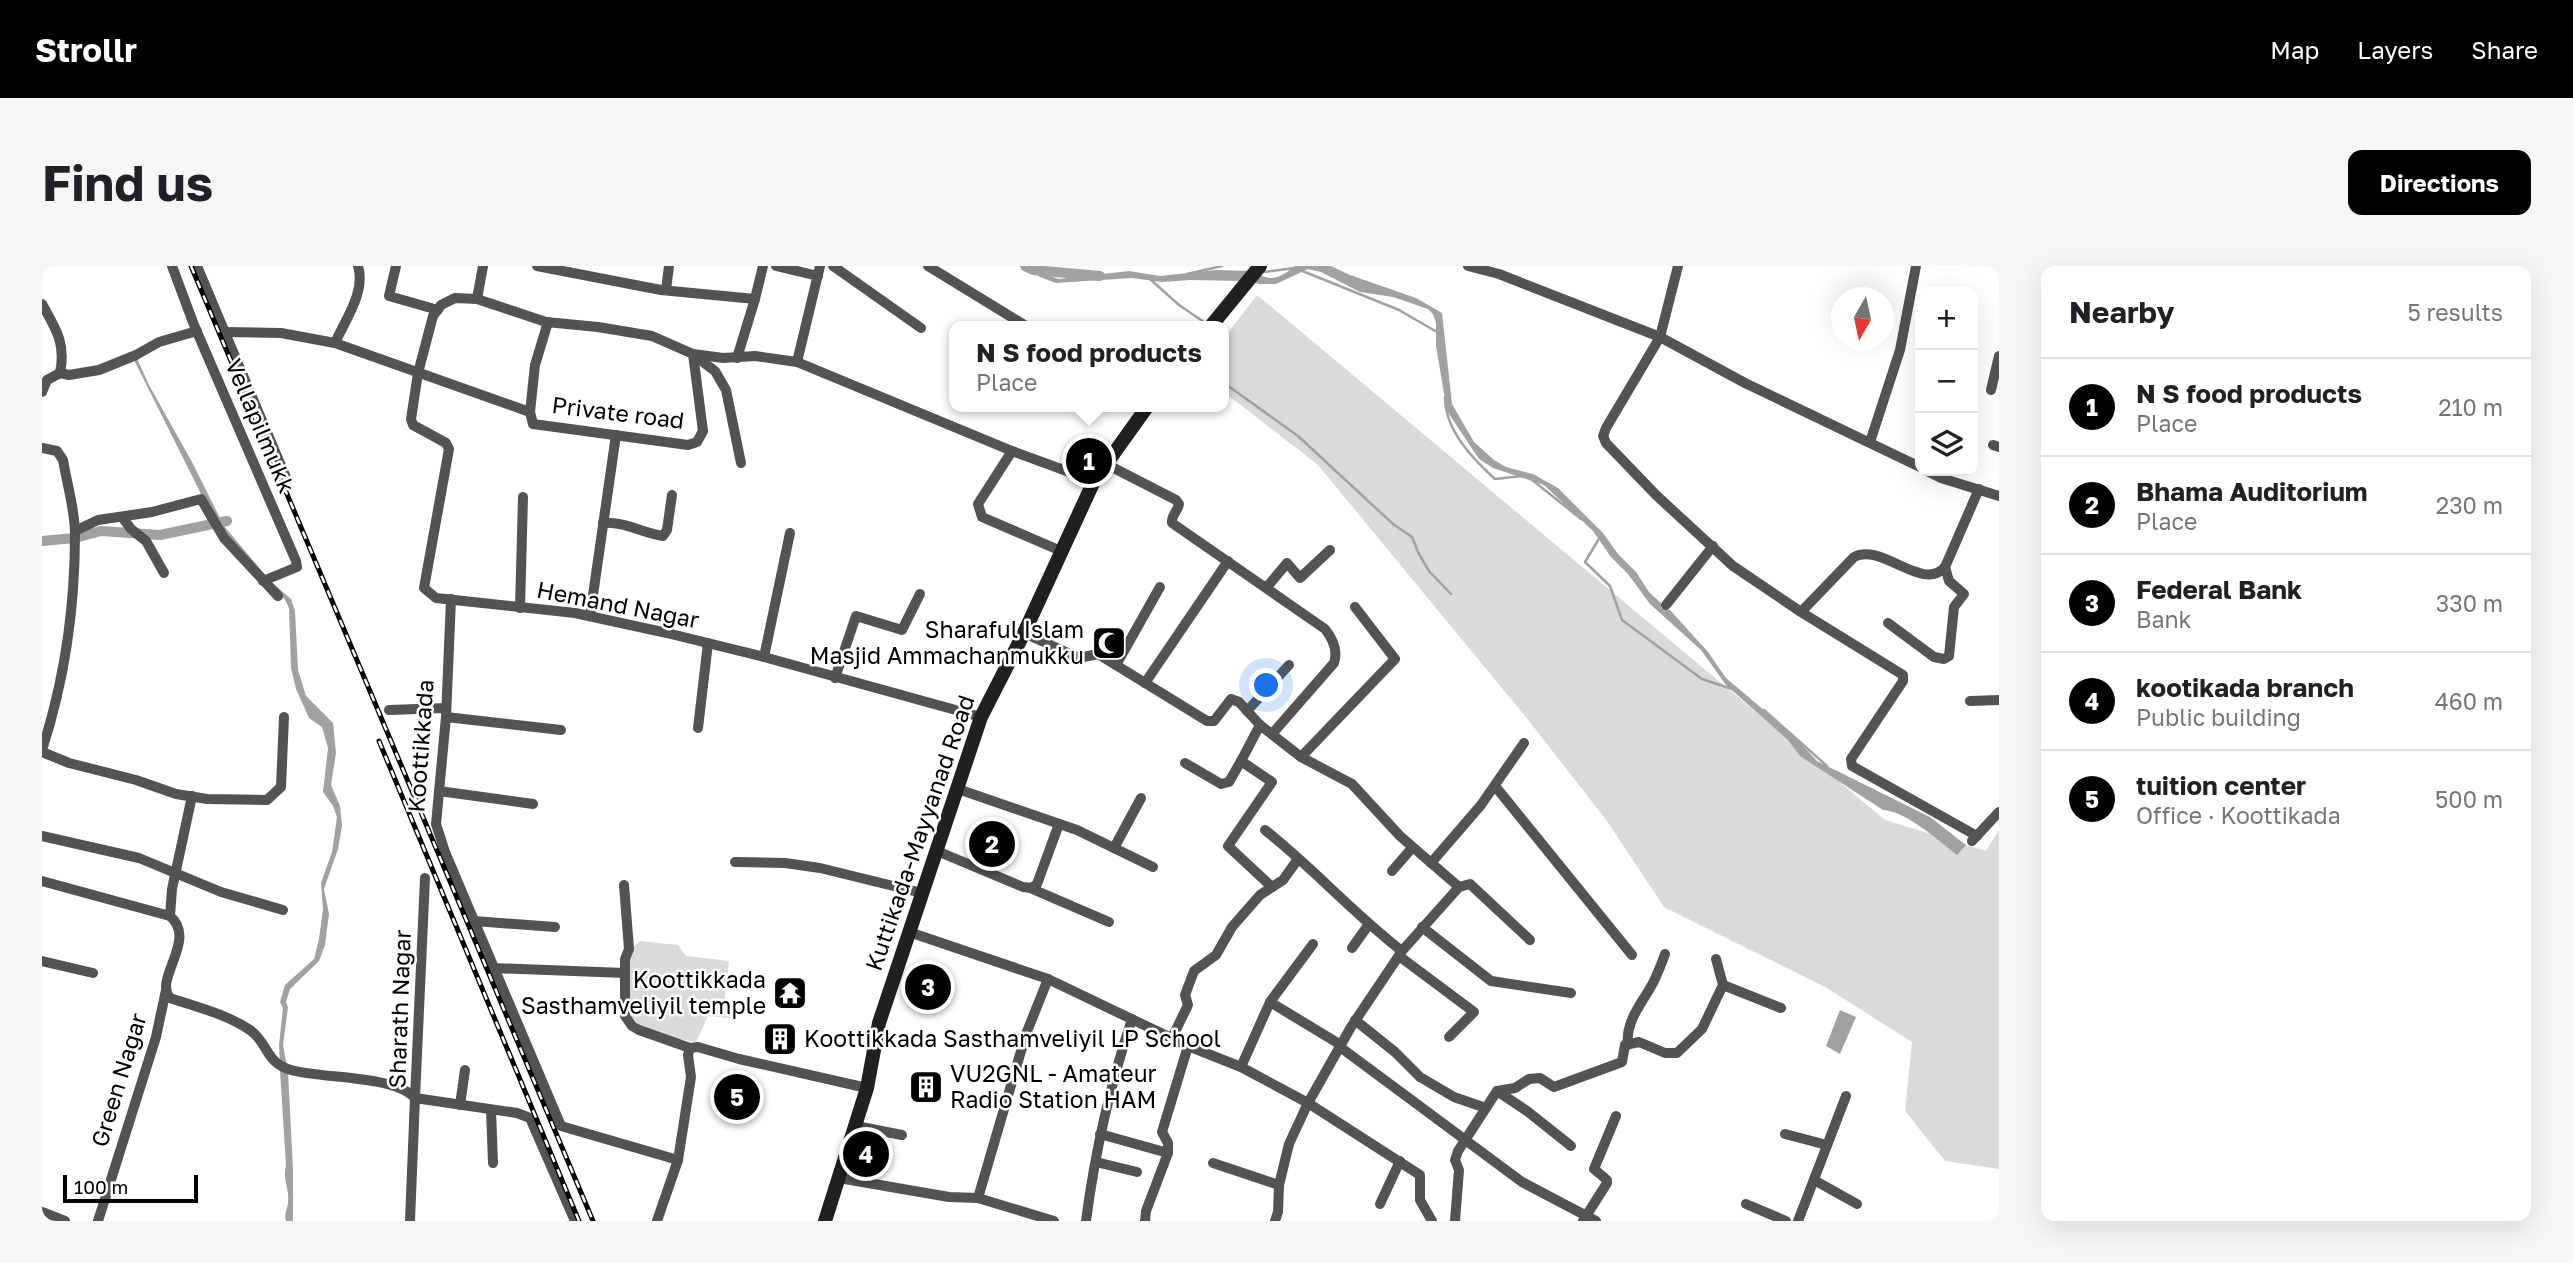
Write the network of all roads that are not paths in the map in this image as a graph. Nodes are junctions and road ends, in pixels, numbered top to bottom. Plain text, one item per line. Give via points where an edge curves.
1 (172, 266) edge
2 (197, 266) edge
3 (358, 266) edge
4 (396, 266) edge
5 (483, 266) edge
6 (537, 266) edge
7 (669, 266) edge
8 (763, 266) edge
9 (776, 266) edge
10 (833, 266) edge
11 (928, 266) edge
12 (1260, 266) edge
13 (1468, 266) edge
14 (1678, 266) edge
15 (1916, 266) edge
16 (569, 269) edge
17 (819, 271) edge
18 (666, 290) junction
19 (477, 299) junction
20 (755, 299) junction
21 (42, 304) edge
22 (438, 310) junction
23 (1018, 321) edge
24 (1215, 321) edge
25 (548, 322) junction
26 (921, 328) dead end
27 (197, 331) junction
28 (225, 332) junction
29 (1660, 337) junction
30 (335, 343) junction
31 (693, 354) junction
32 (1999, 356) edge
33 (737, 358) junction
34 (797, 362) junction
35 (60, 373) junction
36 (418, 373) junction
37 (1991, 390) dead end
38 (42, 392) edge
39 (530, 412) junction
40 (1143, 412) edge
41 (616, 435) junction
42 (1870, 442) junction
43 (42, 447) edge
44 (1012, 451) junction
45 (741, 463) dead end
46 (1106, 464) junction
47 (1915, 464) edge
48 (1937, 476) edge
49 (287, 480) dead end
50 (1094, 481) junction
51 (1979, 489) junction
52 (672, 495) dead end
53 (523, 496) dead end
54 (1999, 496) edge
55 (122, 517) junction
56 (603, 523) junction
57 (75, 531) junction
58 (790, 533) dead end
59 (1713, 546) junction
60 (1331, 550) dead end
61 (1061, 551) junction
62 (1228, 561) junction
63 (1945, 567) junction
64 (164, 573) dead end
65 (263, 581) junction
66 (1160, 587) dead end
67 (1267, 587) junction
68 (920, 594) dead end
69 (278, 596) dead end
70 (451, 599) junction
71 (1667, 605) dead end
72 (1355, 607) dead end
73 (520, 608) junction
74 (1801, 612) junction
75 (590, 617) junction
76 (1888, 623) dead end
77 (1024, 633) junction
78 (708, 643) junction
79 (764, 657) junction
80 (1116, 665) junction
81 (1289, 665) dead end
82 (835, 678) junction
83 (1145, 683) junction
84 (1999, 700) edge
85 (1970, 701) dead end
86 (390, 710) dead end
87 (1247, 711) junction
88 (446, 712) junction
89 (284, 717) dead end
90 (981, 718) junction
91 (1260, 725) junction
92 (698, 728) dead end
93 (561, 730) dead end
94 (1272, 734) junction
95 (1524, 743) dead end
96 (42, 751) edge
97 (1301, 757) junction
98 (1241, 761) junction
99 (1185, 763) dead end
100 (1495, 786) junction
101 (958, 789) junction
102 (439, 791) junction
103 (192, 796) junction
104 (1141, 798) dead end
105 (533, 804) dead end
106 (1999, 812) edge
107 (1059, 824) junction
108 (1265, 831) dead end
109 (42, 836) edge
110 (1114, 848) junction
111 (1412, 848) junction
112 (937, 851) junction
113 (1298, 859) junction
114 (735, 862) dead end
115 (1432, 863) junction
116 (1153, 867) dead end
117 (1392, 871) dead end
118 (176, 873) junction
119 (425, 878) dead end
120 (42, 881) edge
121 (624, 885) dead end
122 (1272, 887) junction
123 (1458, 887) junction
124 (1030, 888) junction
125 (922, 893) junction
126 (283, 910) dead end
127 (170, 916) junction
128 (474, 922) junction
129 (1109, 922) dead end
130 (1369, 923) junction
131 (555, 927) dead end
132 (1422, 927) junction
133 (909, 932) junction
134 (1530, 940) dead end
135 (1313, 944) dead end
136 (1352, 948) dead end
137 (1401, 954) junction
138 (1665, 954) dead end
139 (1632, 956) dead end
140 (1716, 959) dead end
141 (42, 961) edge
142 (494, 968) junction
143 (93, 973) dead end
144 (625, 973) junction
145 (1048, 979) junction
146 (1723, 985) junction
147 (166, 990) junction
148 (1571, 993) dead end
149 (1270, 1002) junction
150 (1781, 1008) dead end
151 (1132, 1019) junction
152 (1355, 1020) junction
153 (1449, 1037) dead end
154 (1172, 1038) junction
155 (1628, 1045) junction
156 (1188, 1046) junction
157 (1340, 1046) junction
158 (690, 1048) junction
159 (1241, 1067) junction
160 (465, 1070) dead end
161 (867, 1088) junction
162 (1497, 1091) junction
163 (1846, 1096) dead end
164 (415, 1098) junction
165 (1308, 1103) junction
166 (460, 1105) junction
167 (1483, 1107) dead end
168 (491, 1110) junction
169 (1616, 1116) dead end
170 (856, 1126) junction
171 (1100, 1134) junction
172 (1785, 1134) dead end
173 (902, 1135) dead end
174 (1466, 1141) junction
175 (1828, 1145) junction
176 (1571, 1146) dead end
177 (1168, 1153) junction
178 (677, 1160) junction
179 (1096, 1161) junction
180 (1400, 1161) junction
181 (493, 1163) dead end
182 (1213, 1163) dead end
183 (1137, 1172) dead end
184 (839, 1178) junction
185 (1814, 1180) junction
186 (1279, 1185) junction
187 (978, 1198) junction
188 (1380, 1204) dead end
189 (1746, 1204) dead end
190 (1857, 1204) dead end
191 (42, 1212) edge
192 (1584, 1218) edge
193 (829, 1220) edge
194 (65, 1221) edge
195 (98, 1221) edge
196 (410, 1221) edge
197 (575, 1221) edge
198 (657, 1221) edge
199 (1054, 1221) edge
200 (1086, 1221) edge
201 (1145, 1221) edge
202 (1275, 1221) edge
203 (1432, 1221) edge
204 (1455, 1221) edge
205 (1596, 1221) edge
206 (1786, 1221) edge
207 (1798, 1221) edge

1 - 27 street, Vellapilmukk
2 - 28 street
3 - 30 street via 359,290
4 - 22 street via 388,296
5 - 19 street
6 - 16 street
7 - 18 street
8 - 20 street
9 - 17 street
10 - 26 street
11 - 23 street
12 - 24 main road
13 - 29 street
14 - 29 street
15 - 42 street via 1900,350
16 - 18 street
17 - 34 street
18 - 20 street
19 - 22 street via 454,298
19 - 25 street
20 - 33 street
21 - 35 street via 63,349
22 - 36 street
25 - 31 street via 634,332
25 - 39 street, Private road via 535,365
27 - 35 street via 159,342 99,370
27 - 65 street, Vellapilmukk via 298,566
28 - 30 street, Private road via 281,333
28 - 49 street
29 - 42 street
29 - 59 street via 1603,436 1656,495
30 - 36 street, Private road
31 - 33 street
31 - 41 street, Private road via 703,426 697,442 688,445
31 - 45 street via 715,371 726,390
32 - 37 street
33 - 34 street via 755,355
34 - 44 street
35 - 38 street via 47,380
36 - 39 street, Private road
36 - 70 street, Hemand Nagar via 413,425 446,443 449,450 424,588 436,598
39 - 41 street, Private road via 533,424
40 - 46 main road, Kuttikada-Mayyanad Road
41 - 56 street, Hemand Nagar
42 - 47 street
43 - 57 street via 57,451 63,460
44 - 50 street
44 - 61 street via 978,504 979,513
46 - 50 main road, Kuttikada-Mayyanad Road
46 - 62 street via 1176,500 1179,504 1172,523
48 - 51 street
50 - 61 main road, Kuttikada-Mayyanad Road
51 - 54 street
51 - 63 street
52 - 56 street via 663,536
53 - 73 street, Hemand Nagar
55 - 57 street via 98,520
55 - 64 street via 146,541
55 - 65 street via 201,499 224,538
56 - 75 street, Hemand Nagar
57 - 96 street via 73,610 57,705
58 - 79 street
59 - 71 street
59 - 74 street via 1733,566
60 - 67 street via 1300,578 1287,564
61 - 77 main road, Kuttikada-Mayyanad Road
62 - 67 street
62 - 83 street
63 - 74 street via 1927,576 1859,554
63 - 76 street via 1949,581 1964,594 1954,607 1949,656 1934,657
65 - 69 street
66 - 80 street
67 - 94 street via 1325,629 1336,651 1331,668
68 - 82 street via 902,630 856,617
70 - 73 street, Hemand Nagar
70 - 88 street, Koottikkada
72 - 97 street via 1395,659
73 - 75 street, Hemand Nagar
74 - 106 street via 1903,675 1851,759 1852,766 1974,839
75 - 78 street, Hemand Nagar
77 - 80 street via 1079,658 1098,654
77 - 90 main road, Kuttikada-Mayyanad Road
78 - 79 street, Hemand Nagar
78 - 92 street, Hemand Nagar
79 - 82 street, Hemand Nagar
80 - 83 street
81 - 87 street
82 - 90 street, Hemand Nagar
83 - 87 street via 1207,720 1214,721 1231,699
84 - 85 street
86 - 88 street
87 - 91 street
88 - 93 street
88 - 102 street, Koottikkada
89 - 103 street via 281,787 273,796 267,800
90 - 101 main road, Kuttikada-Mayyanad Road
91 - 94 street
91 - 98 street
94 - 97 street
95 - 100 street
96 - 103 street via 69,763
97 - 111 street via 1352,785
98 - 99 street via 1229,782 1221,784
98 - 122 street via 1272,782 1228,846
100 - 115 street
100 - 139 street
101 - 107 street
101 - 112 main road, Kuttikada-Mayyanad Road
102 - 105 street
102 - 128 street, Koottikkada via 437,828
103 - 118 street
104 - 110 street
107 - 110 street
107 - 124 street via 1037,884
108 - 113 street
109 - 118 street via 139,858
110 - 116 street
111 - 115 street
111 - 117 street
112 - 124 street
112 - 125 main road, Kuttikada-Mayyanad Road
113 - 122 street
113 - 130 street
114 - 125 street via 820,868
115 - 123 street
118 - 126 street
118 - 127 street
119 - 164 street, Sharath Nagar
120 - 127 street
121 - 144 street via 629,949
122 - 154 street via 1232,927 1216,955 1194,971 1185,995 1188,1005
123 - 132 street
123 - 134 street via 1470,884
124 - 129 street
125 - 133 main road, Kuttikada-Mayyanad Road
127 - 147 street, Green Nagar via 181,933
128 - 131 street
128 - 142 street, Koottikkada
130 - 136 street
130 - 137 street
132 - 137 street
132 - 148 street via 1491,981
133 - 145 street
133 - 161 main road, Kuttikada-Mayyanad Road via 879,1023
135 - 149 street
137 - 152 street
137 - 153 street via 1474,1012
138 - 155 street via 1637,1007
140 - 146 street
141 - 143 street
142 - 144 street
142 - 178 street, Koottikkada via 561,1126
144 - 158 street via 625,1016 632,1026
145 - 151 street
145 - 187 street via 1026,1034
146 - 150 street
146 - 155 street via 1702,1029 1677,1053 1639,1042
147 - 164 street via 170,998 228,1017 253,1032 274,1063 283,1068 402,1088
147 - 195 street, Green Nagar via 156,1037
149 - 157 street
149 - 159 street
151 - 154 street
151 - 171 street
152 - 157 street
152 - 167 street via 1420,1077
154 - 156 street
155 - 162 street via 1622,1062 1555,1087 1540,1078
156 - 159 street
156 - 177 street via 1162,1132
157 - 165 street
157 - 174 street
158 - 161 street
158 - 178 street via 691,1077
159 - 165 street
160 - 166 street
161 - 170 main road, Kuttikada-Mayyanad Road
162 - 174 street
162 - 176 street
163 - 175 street
164 - 166 street, Sharath Nagar
164 - 196 street
165 - 180 street
165 - 186 street via 1289,1144
166 - 168 street, Sharath Nagar
168 - 181 street
168 - 197 street, Sharath Nagar via 530,1118
169 - 192 street via 1594,1169 1607,1180
170 - 173 street
170 - 184 main road, Kuttikada-Mayyanad Road
171 - 177 street
171 - 179 street
172 - 175 street
174 - 192 street via 1522,1182
174 - 204 street via 1455,1160 1459,1170
175 - 185 street
177 - 201 street
178 - 198 street
179 - 183 street
179 - 200 street
180 - 188 street
180 - 203 street via 1420,1175 1420,1200
182 - 186 street
184 - 187 street
184 - 193 main road, Kuttikada-Mayyanad Road
185 - 190 street
185 - 207 street
186 - 202 street
187 - 199 street
189 - 206 street
191 - 194 street
192 - 205 street

